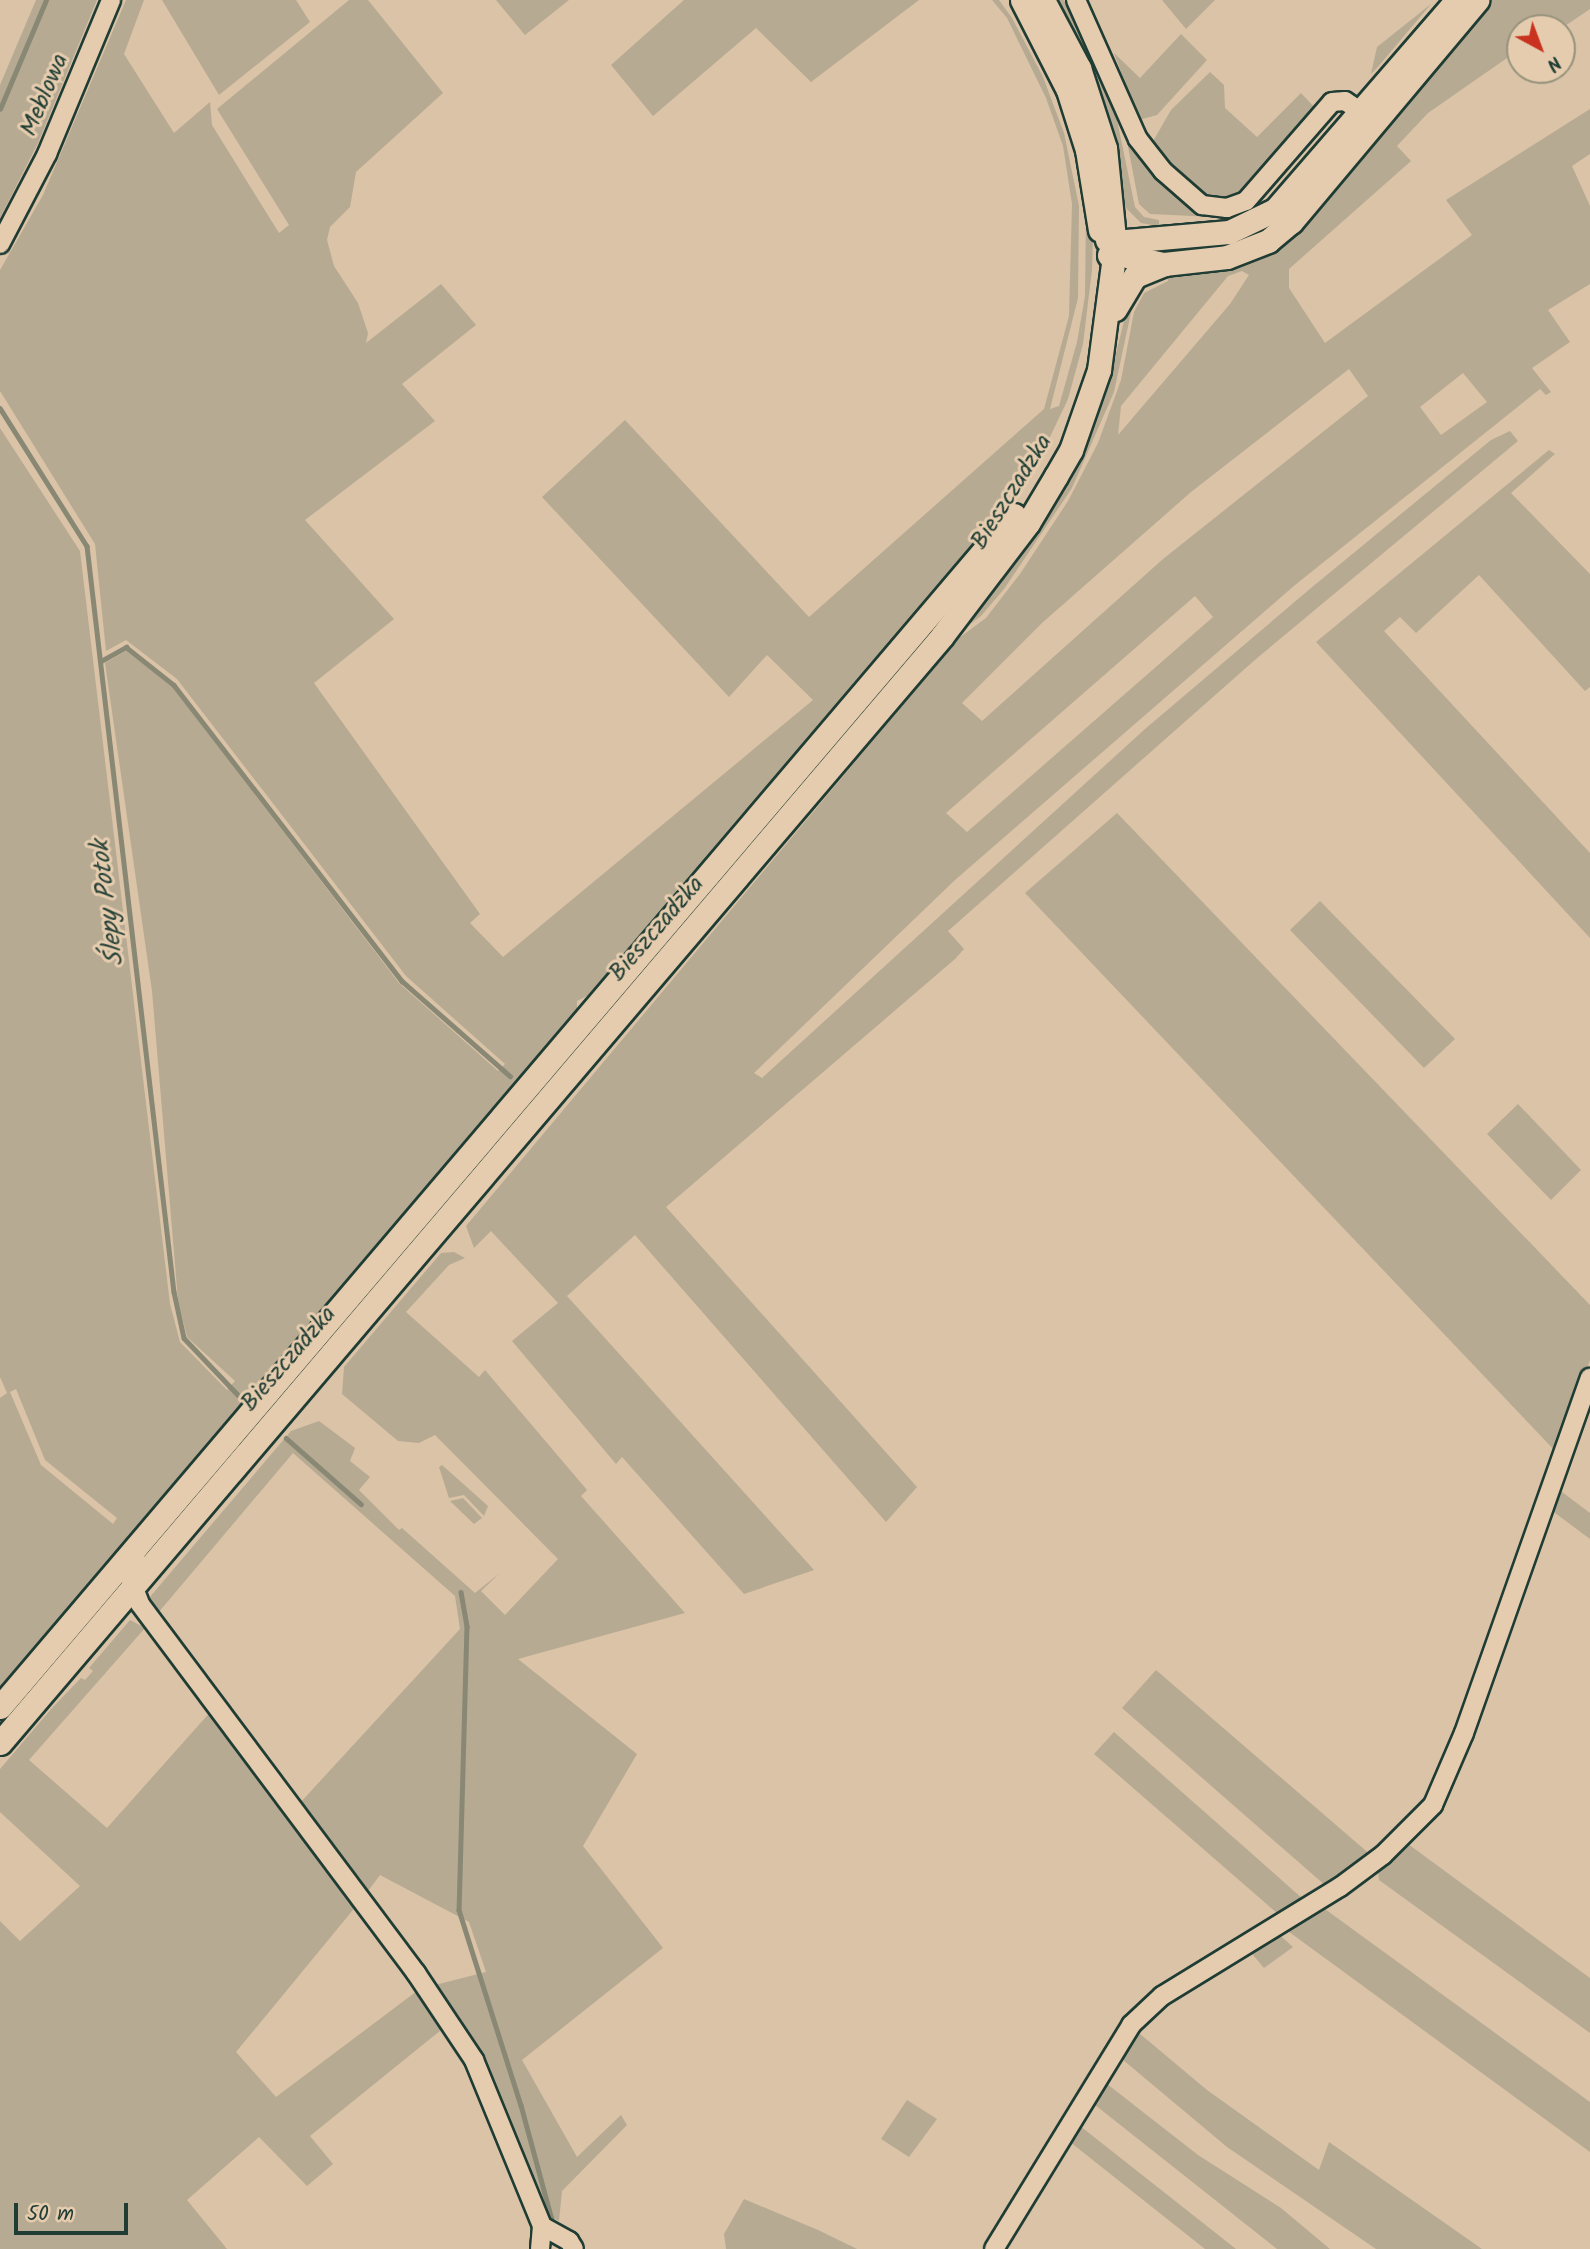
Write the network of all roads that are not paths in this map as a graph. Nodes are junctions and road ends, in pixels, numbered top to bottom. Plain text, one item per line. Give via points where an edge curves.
1 (111, 0) edge
2 (1022, 0) edge
3 (1043, 0) edge
4 (1076, 0) edge
5 (1457, 0) edge
6 (1478, 0) edge
7 (1360, 111) junction
8 (1112, 196) junction
9 (1163, 237) junction
10 (0, 244) edge
11 (1105, 248) junction
12 (1164, 264) junction
13 (1108, 328) junction
14 (1590, 1378) edge
15 (139, 1545) junction
16 (131, 1595) junction
17 (84, 1608) junction
18 (0, 1707) edge
19 (0, 1743) edge
20 (543, 2227) junction
21 (568, 2243) edge
22 (540, 2249) edge
23 (994, 2249) edge

1 - 10 street, Meblowa via 47,154
2 - 11 main road via 1068,90 1087,150
3 - 8 main road via 1079,68 1105,148
4 - 7 street via 1138,139 1163,171 1202,205 1227,208 1246,201 1332,102 1345,101
5 - 7 main road
6 - 12 main road via 1279,232 1234,255
7 - 9 main road via 1286,200 1263,219 1219,234
8 - 9 main road via 1135,227
8 - 11 main road
9 - 11 main road
11 - 12 main road
11 - 13 main road, Bieszczadzka
11 - 15 main road, Bieszczadzka via 1094,318 1063,433 1039,480 1004,530
12 - 13 main road via 1135,276
13 - 16 main road, Bieszczadzka via 1099,370 1071,450 1028,523 942,636
14 - 23 street via 1460,1744 1433,1805 1411,1830 1340,1887 1162,1996 1130,2025
15 - 16 street, Bieszczadzka via 129,1575
15 - 17 main road, Bieszczadzka
16 - 17 street, Bieszczadzka via 111,1592
16 - 19 main road, Bieszczadzka
16 - 20 street via 416,1973 474,2060
17 - 18 main road, Bieszczadzka
20 - 21 street
20 - 22 street

